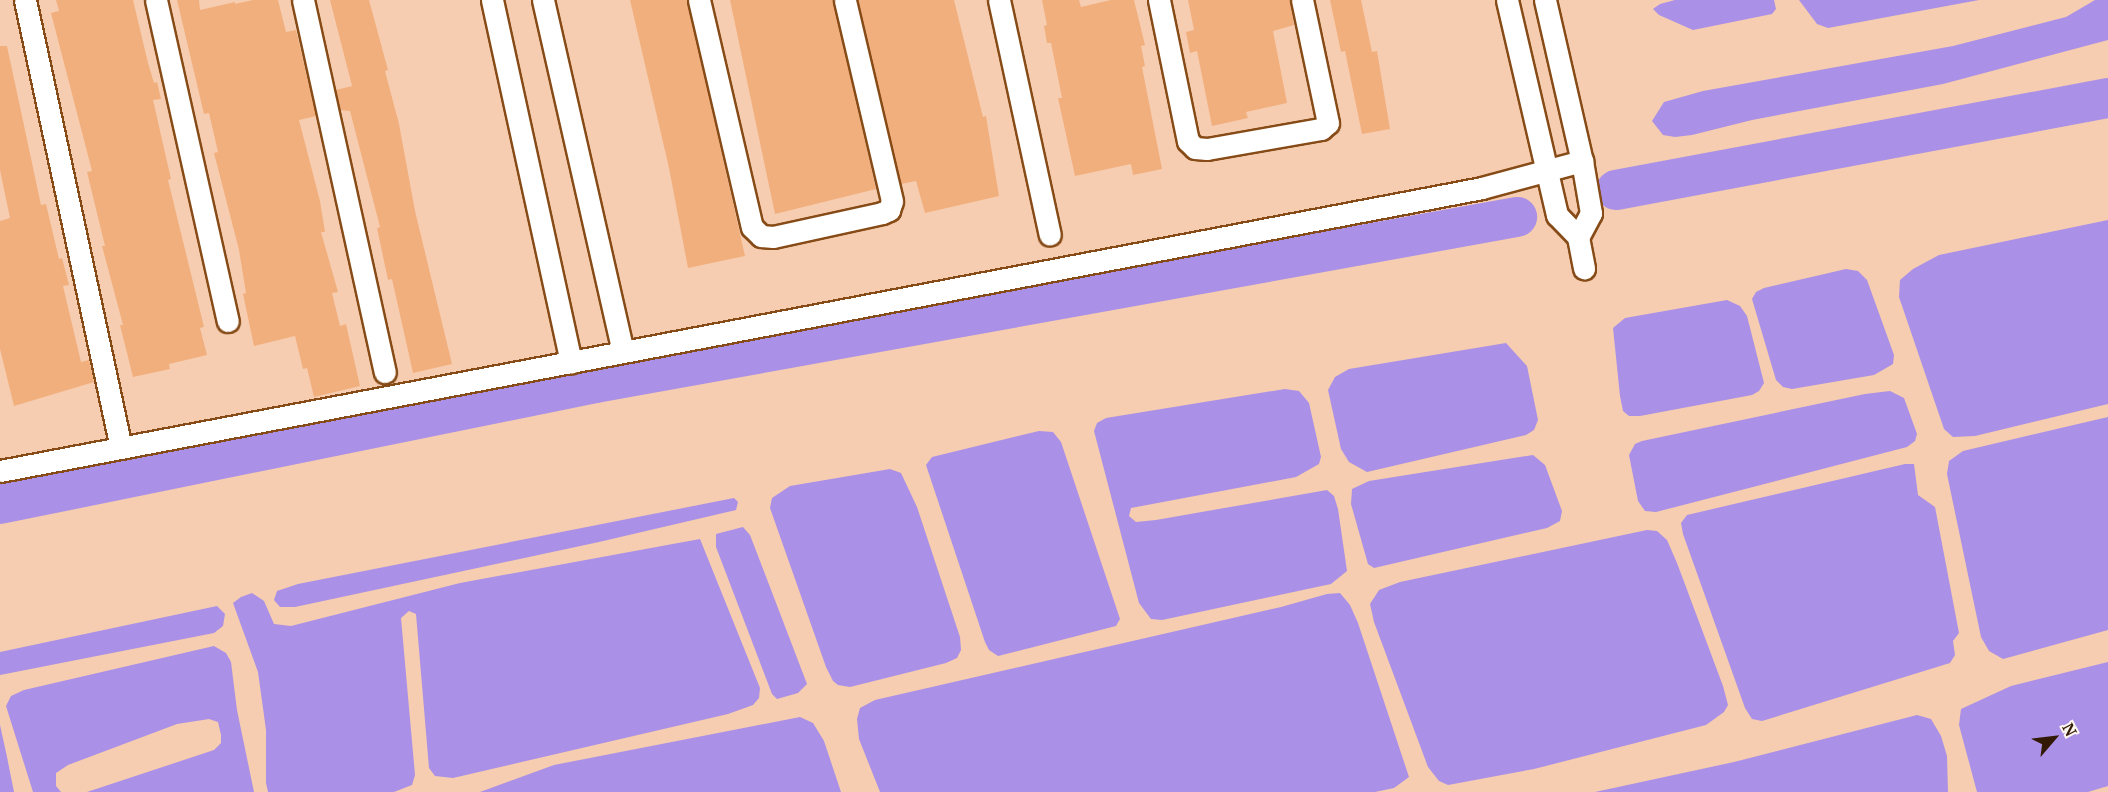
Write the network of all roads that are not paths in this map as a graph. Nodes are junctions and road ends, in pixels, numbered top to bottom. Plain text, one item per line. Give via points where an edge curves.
1 (25, 0) edge
2 (156, 0) edge
3 (303, 0) edge
4 (492, 0) edge
5 (543, 0) edge
6 (699, 0) edge
7 (845, 0) edge
8 (999, 0) edge
9 (1159, 0) edge
10 (1302, 0) edge
11 (1507, 0) edge
12 (1545, 0) edge
13 (1582, 161) junction
14 (1546, 171) junction
15 (1050, 235) dead end
16 (1578, 237) junction
17 (1584, 268) dead end
18 (228, 321) dead end
19 (623, 351) junction
20 (571, 363) junction
21 (385, 372) dead end
22 (121, 447) junction
23 (0, 471) edge

1 - 22 street
2 - 18 street
3 - 21 street
4 - 20 street
5 - 19 street
6 - 7 street via 752,227 761,236 773,237 882,213 889,210 892,201
8 - 15 street
9 - 10 street via 1188,141 1195,148 1207,149 1321,129 1328,123
11 - 14 street
12 - 13 street
13 - 14 street
13 - 16 street via 1591,213
14 - 16 street via 1557,215
14 - 19 street via 1447,194
16 - 17 street
19 - 20 street
20 - 22 street
22 - 23 street

